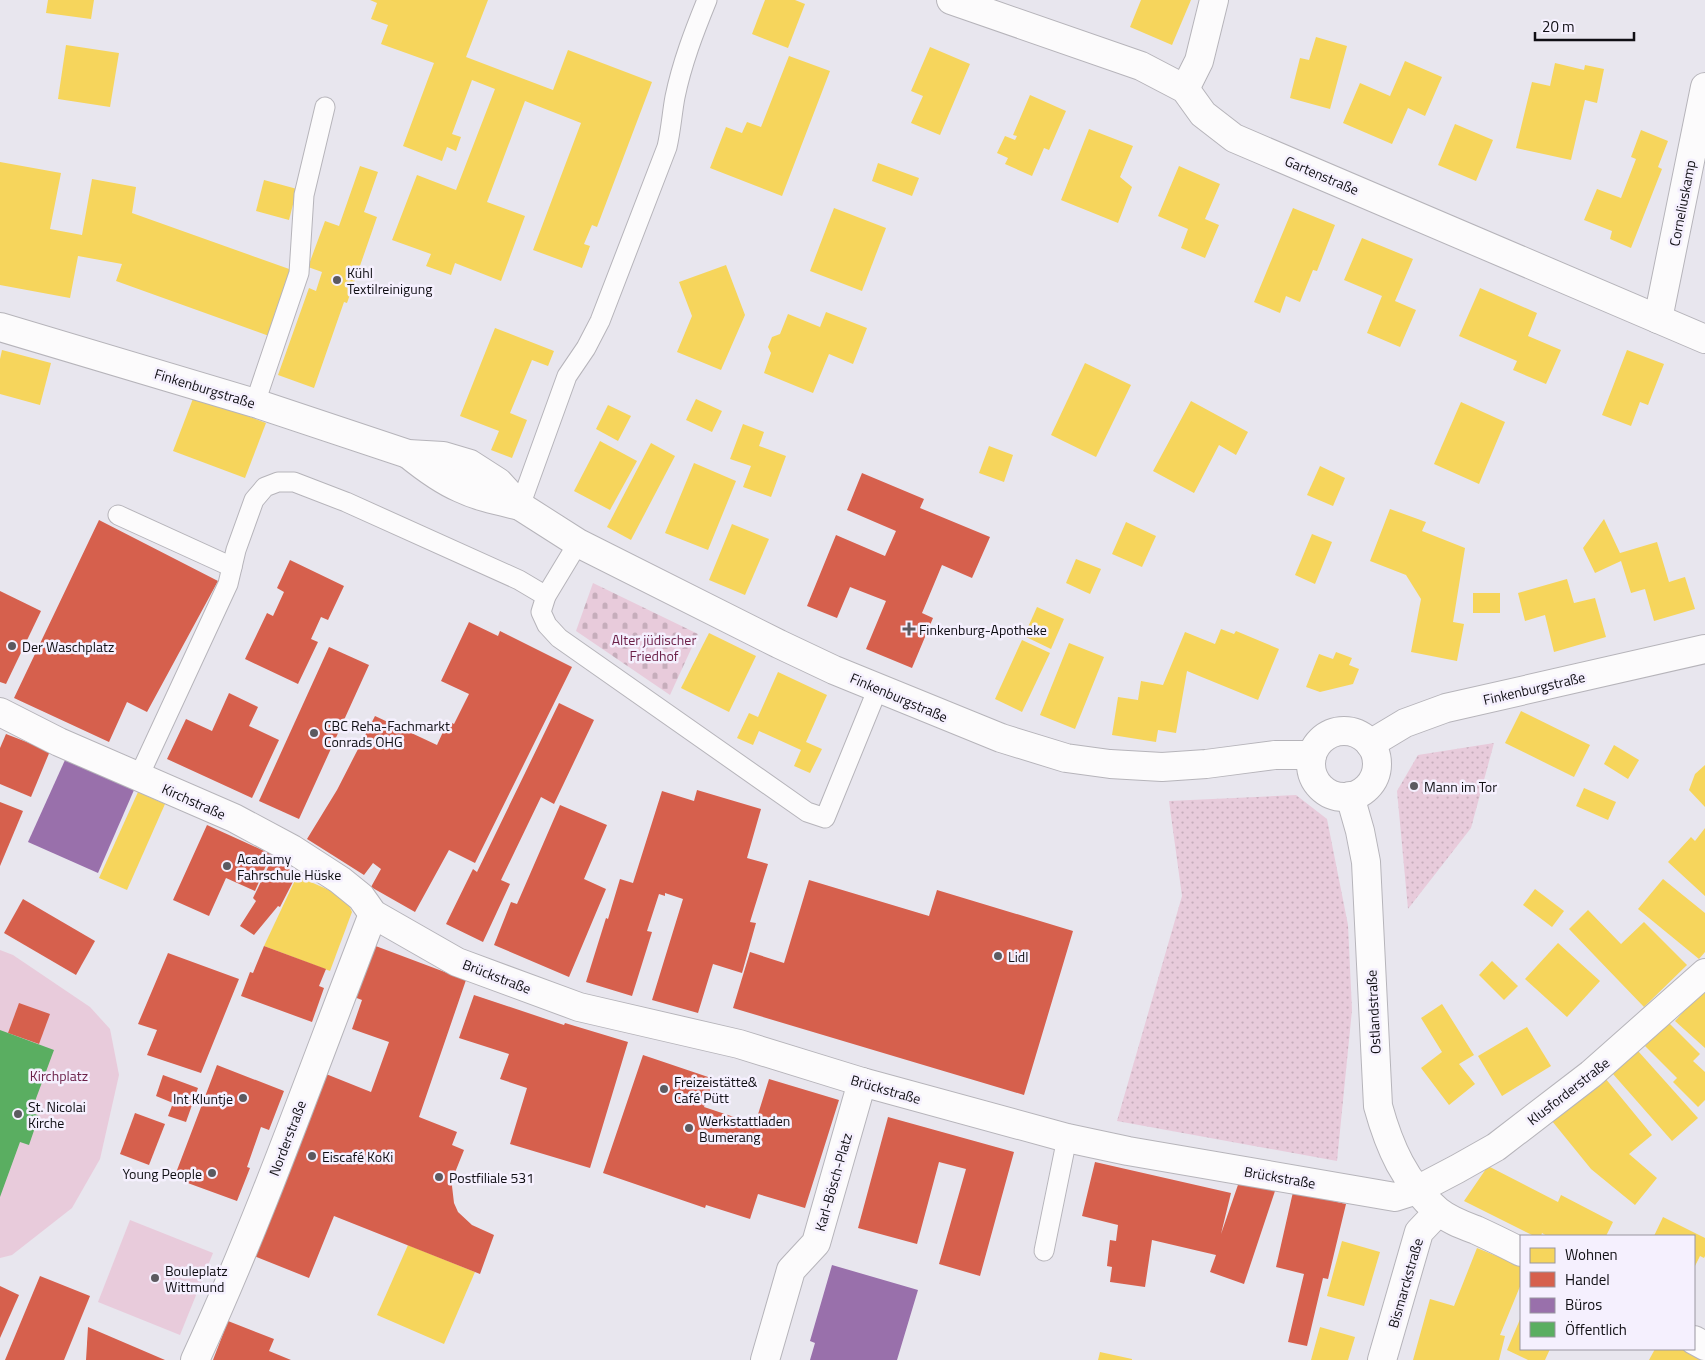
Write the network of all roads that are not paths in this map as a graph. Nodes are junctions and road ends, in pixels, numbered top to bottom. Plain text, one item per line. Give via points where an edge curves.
1 (706, 0) edge
2 (951, 0) edge
3 (1214, 0) edge
4 (1705, 87) edge
5 (1185, 89) junction
6 (325, 107) dead end
7 (1658, 319) junction
8 (0, 327) edge
9 (1705, 340) edge
10 (255, 403) junction
11 (520, 506) junction
12 (118, 515) dead end
13 (578, 543) junction
14 (232, 567) junction
15 (546, 596) junction
16 (1705, 649) edge
17 (878, 688) junction
18 (0, 712) edge
19 (1370, 744) junction
20 (1312, 755) junction
21 (138, 776) junction
22 (1350, 796) junction
23 (373, 914) junction
24 (1705, 972) edge
25 (862, 1082) junction
26 (1067, 1138) junction
27 (1417, 1190) junction
28 (1438, 1212) junction
29 (1044, 1251) dead end
30 (1520, 1252) edge
31 (195, 1360) edge
32 (765, 1360) edge
33 (1382, 1360) edge

1 - 11 lane via 688,46 667,147 600,321 567,376
2 - 5 street, Gartenstraße via 1141,66
3 - 5 street via 1198,61
4 - 7 street, Corneliuskamp
5 - 7 street, Gartenstraße via 1203,114 1234,138
6 - 10 lane via 304,195 299,273
7 - 9 street, Gartenstraße
8 - 10 street, Finkenburgstraße
10 - 11 street, Finkenburgstraße via 408,454 443,456 470,464 498,482
11 - 13 street, Finkenburgstraße
12 - 14 lane
13 - 15 lane
13 - 17 street, Finkenburgstraße via 779,644
14 - 15 lane via 254,500 265,487 278,482 294,482 519,580
14 - 21 lane via 228,584
15 - 17 lane via 540,612 559,638 807,812 825,818
16 - 19 street, Finkenburgstraße via 1446,708 1405,723
17 - 20 street, Finkenburgstraße via 1001,738 1066,758 1162,767 1275,755
18 - 21 street, Kirchstraße
19 - 20 street via 1360,735 1345,730 1334,732 1325,737
19 - 22 street via 1377,757 1375,774 1362,792
20 - 22 street via 1314,777 1320,786 1329,793
21 - 23 street, Kirchstraße via 234,818 292,849 340,880 361,897
22 - 27 street, Ostlandstraße via 1366,862 1378,1106 1387,1137 1403,1171
23 - 25 street, Brückstraße via 457,962 579,1007 739,1044
23 - 31 street, Norderstraße via 254,1223
24 - 27 street, Klusforderstraße via 1591,1074 1496,1147
25 - 26 street, Brückstraße
25 - 32 street, Karl-Bösch-Platz via 816,1243 791,1270
26 - 27 street, Brückstraße via 1395,1197
26 - 29 lane
27 - 28 street, Ostlandstraße
28 - 30 street, Ostlandstraße
28 - 33 street, Bismarckstraße via 1420,1232

